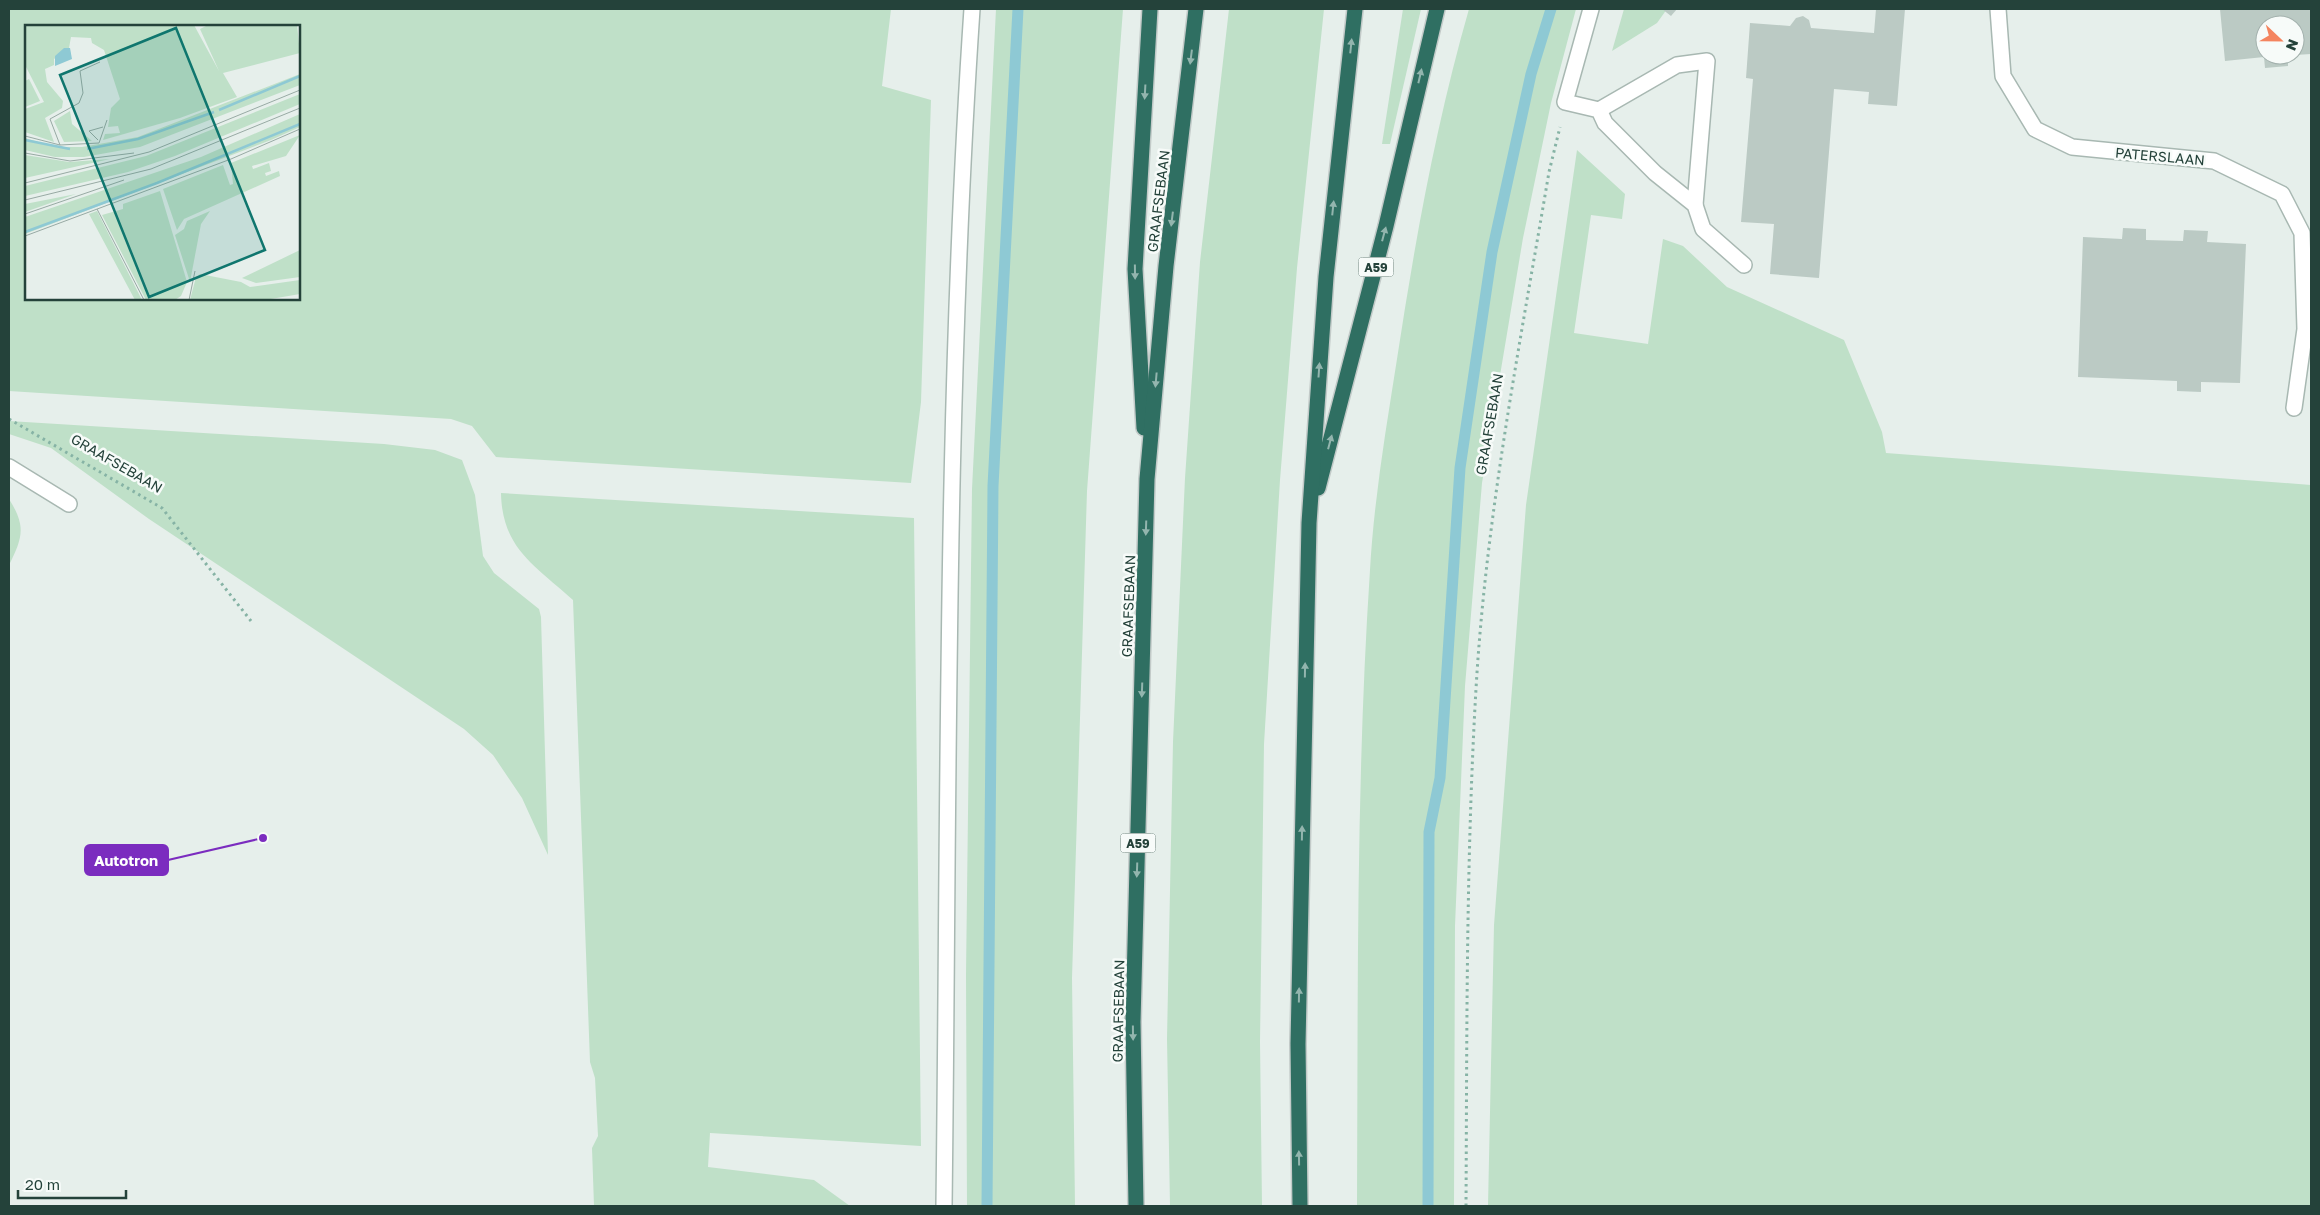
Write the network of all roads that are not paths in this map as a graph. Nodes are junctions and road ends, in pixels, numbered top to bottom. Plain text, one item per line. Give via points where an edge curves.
1 (972, 9) edge
2 (1150, 9) edge
3 (1196, 9) edge
4 (1355, 9) edge
5 (1437, 9) edge
6 (1592, 9) edge
7 (1998, 9) edge
8 (1599, 110) junction
9 (1695, 205) junction
10 (1744, 265) dead end
11 (2294, 408) dead end
12 (9, 467) edge
13 (1147, 479) junction
14 (69, 504) dead end
15 (1308, 523) junction
16 (944, 1206) edge
17 (1136, 1206) edge
18 (1300, 1206) edge

1 - 16 street via 962,156 953,490
2 -> 13 highway, A59 via 1135,269
3 -> 13 highway, GRAAFSEBAAN / A59 via 1166,266
15 -> 4 highway, A59 via 1326,277
15 -> 5 highway, A59 via 1386,226
6 - 8 street via 1565,102
7 - 11 street, PATERSLAAN via 2003,76 2035,129 2072,147 2214,161 2282,194 2302,232 2305,328
8 - 9 street via 1605,123 1655,173
8 - 9 street via 1676,65 1708,61
9 - 10 street via 1703,229
12 - 14 street
13 -> 17 highway, GRAAFSEBAAN / A59 via 1133,1022
18 -> 15 highway, A59 via 1298,1044

